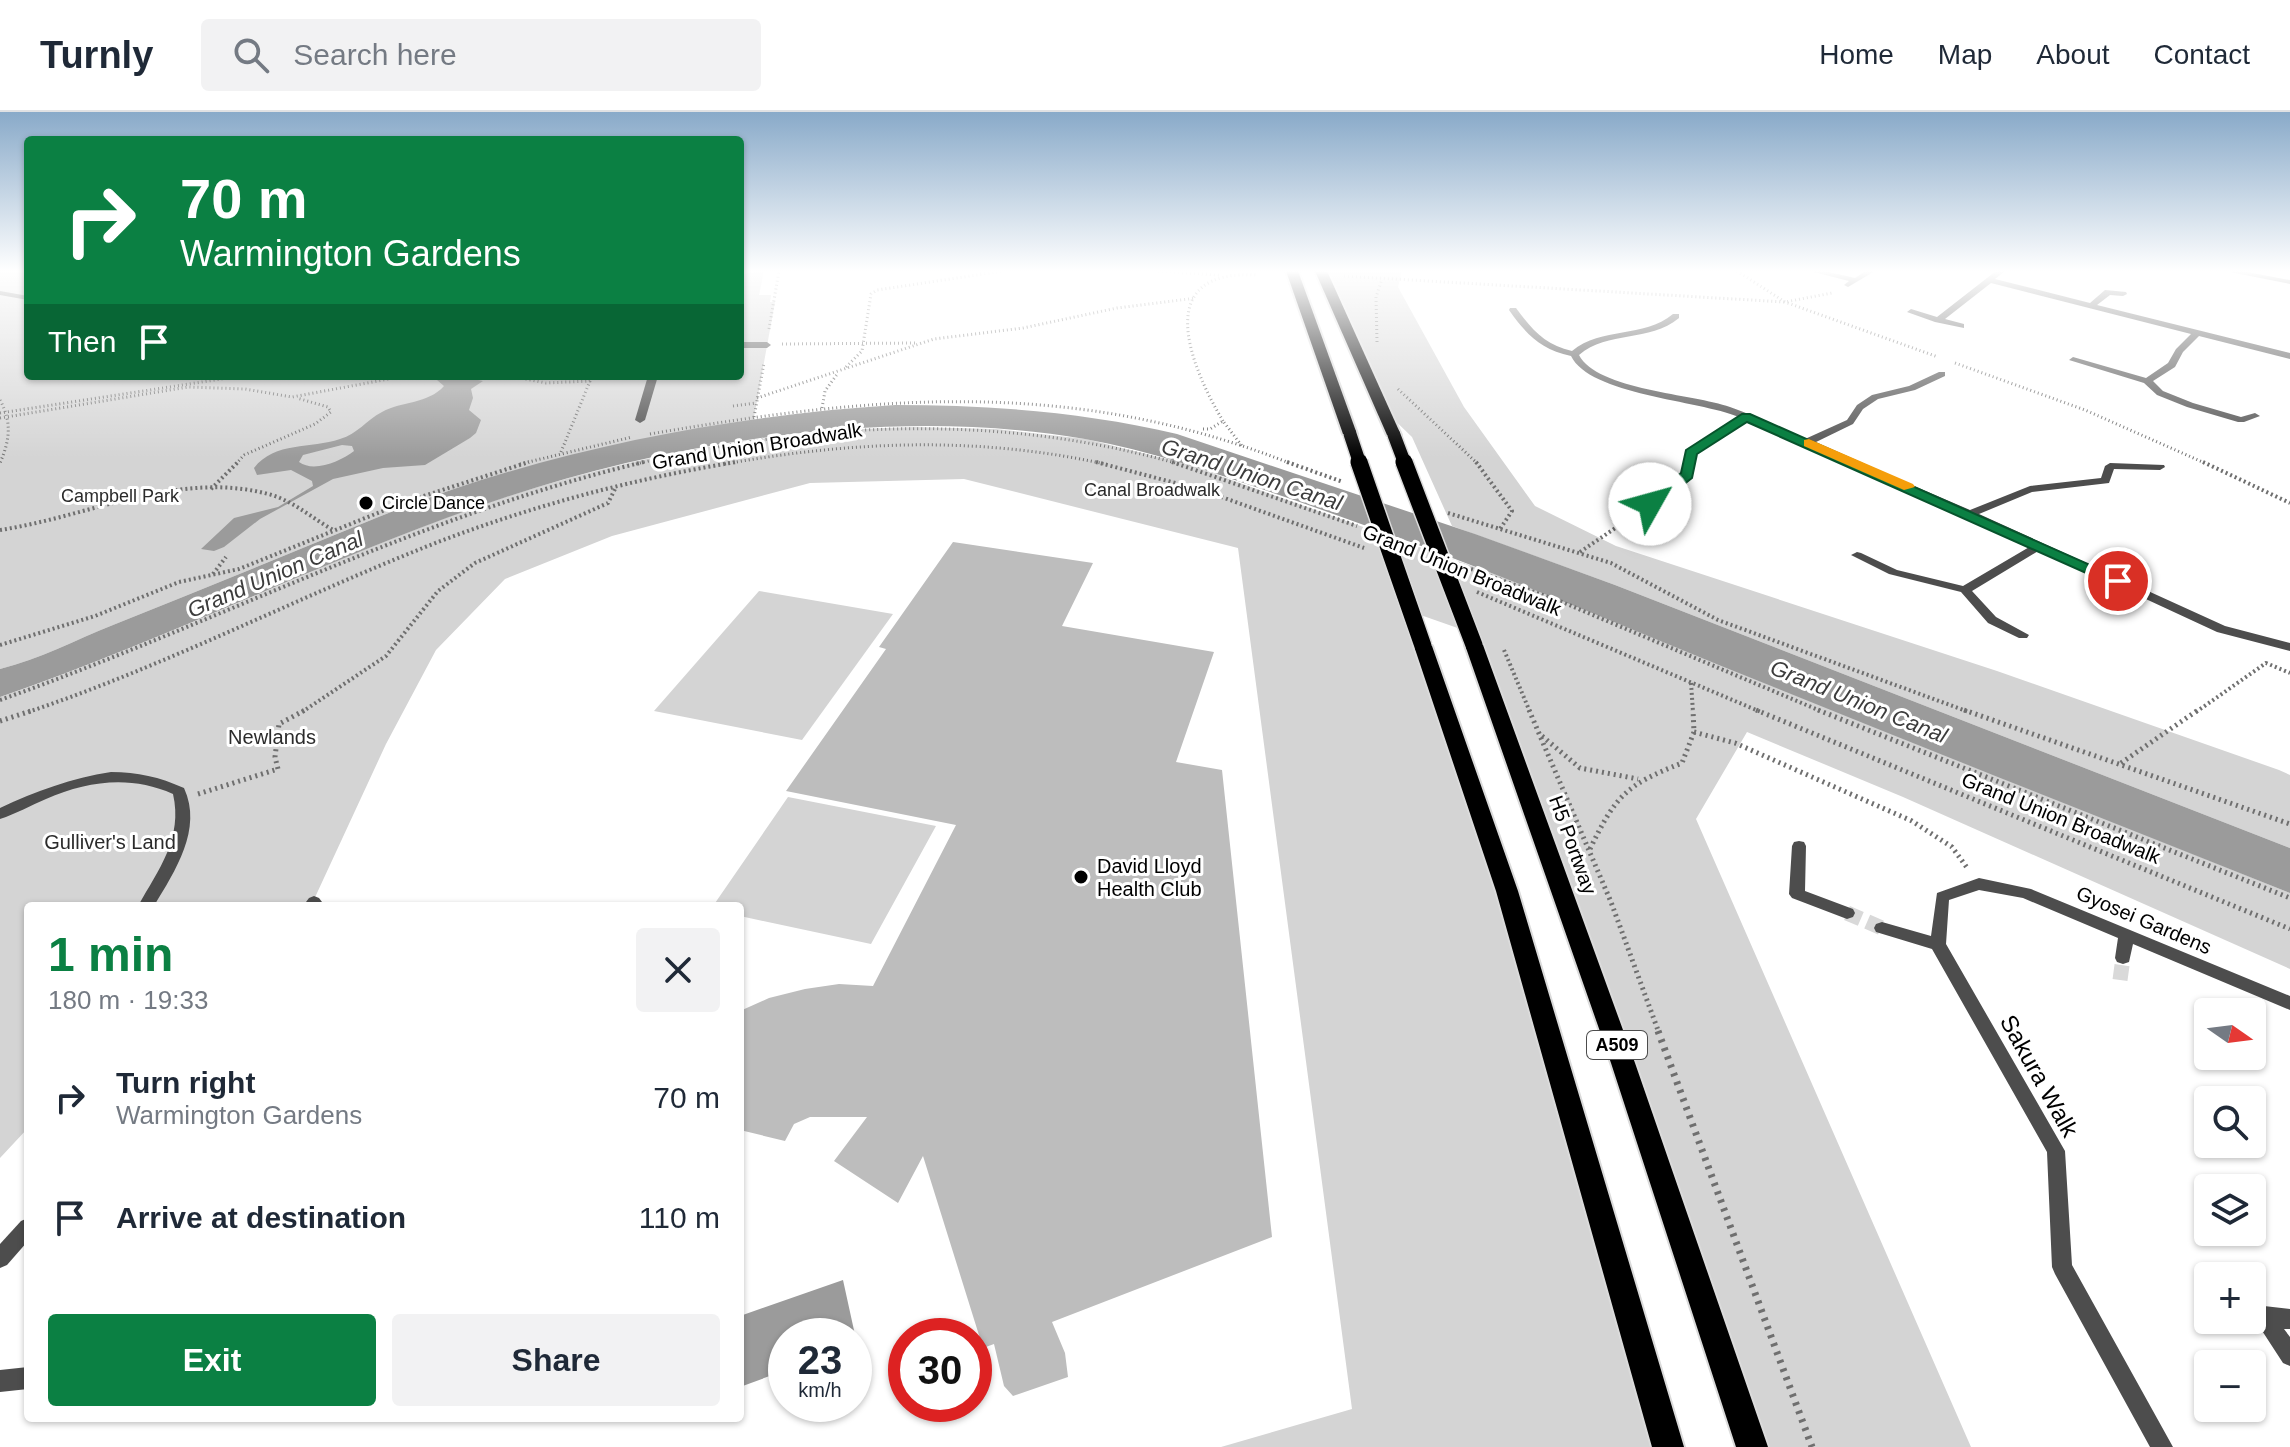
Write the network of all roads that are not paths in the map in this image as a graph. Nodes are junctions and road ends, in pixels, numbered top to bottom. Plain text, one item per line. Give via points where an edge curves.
1 (1314, 333) edge
2 (1349, 333) edge
3 (1531, 333) edge
4 (1642, 333) edge
5 (2196, 334) joint
6 (744, 345) edge
7 (767, 345) road end
8 (1574, 354) junction
9 (2290, 356) edge
10 (2073, 359) dead end
11 (1942, 374) dead end
12 (652, 380) edge
13 (2147, 381) junction
14 (2255, 416) dead end
15 (1746, 417) junction
16 (640, 420) dead end
17 (2241, 420) junction
18 (2233, 433) dead end
19 (1807, 442) junction
20 (2160, 467) dead end
21 (1650, 504) road end
22 (1970, 514) junction
23 (2040, 546) junction
24 (1857, 555) dead end
25 (1965, 590) junction
26 (2023, 635) dead end
27 (2290, 647) edge
28 (0, 814) edge
29 (1799, 846) dead end
30 (148, 902) edge
31 (1847, 913) tunnel mouth
32 (1882, 928) tunnel mouth
33 (2127, 935) junction
34 (1938, 944) junction
35 (2123, 958) tunnel mouth
36 (2290, 1003) edge
37 (24, 1231) edge
38 (0, 1258) edge
39 (2290, 1319) edge
40 (2290, 1356) edge
41 (24, 1378) edge
42 (0, 1381) edge
43 (1668, 1447) edge
44 (1752, 1447) edge
45 (2162, 1447) edge

1 - 43 main road, bridge via 1507,891
2 - 44 main road, H5 Portway / A509, bridge via 1394,435 1474,645
3 - 8 street via 1539,343
4 - 8 street via 1597,340 1581,345
5 - 9 street
5 - 13 street via 2172,365
6 - 7 street
8 - 15 street via 1579,364 1600,377
10 - 13 street
11 - 19 street via 1875,397 1850,422
12 - 16 street
13 - 17 street via 2160,393
14 - 17 street
15 - 19 street
15 - 21 street via 1690,453 1688,475
17 - 18 street
19 - 22 street
20 - 22 street via 2120,464 2108,468 2105,481 2030,489
22 - 23 street
23 - 25 street
23 - 27 street via 2221,629
24 - 25 street via 1893,572
25 - 26 street via 1992,620
28 - 30 street via 90,778 161,780 179,791 184,815 179,852
29 - 31 street via 1797,894
32 - 34 street
33 - 34 street, Gyosei Gardens via 2026,893 1979,884 1942,897
33 - 35 street
33 - 36 street, Gyosei Gardens
34 - 45 street, Sakura Walk via 2056,1151 2062,1267
37 - 38 street
39 - 40 street via 2264,1316
41 - 42 street

